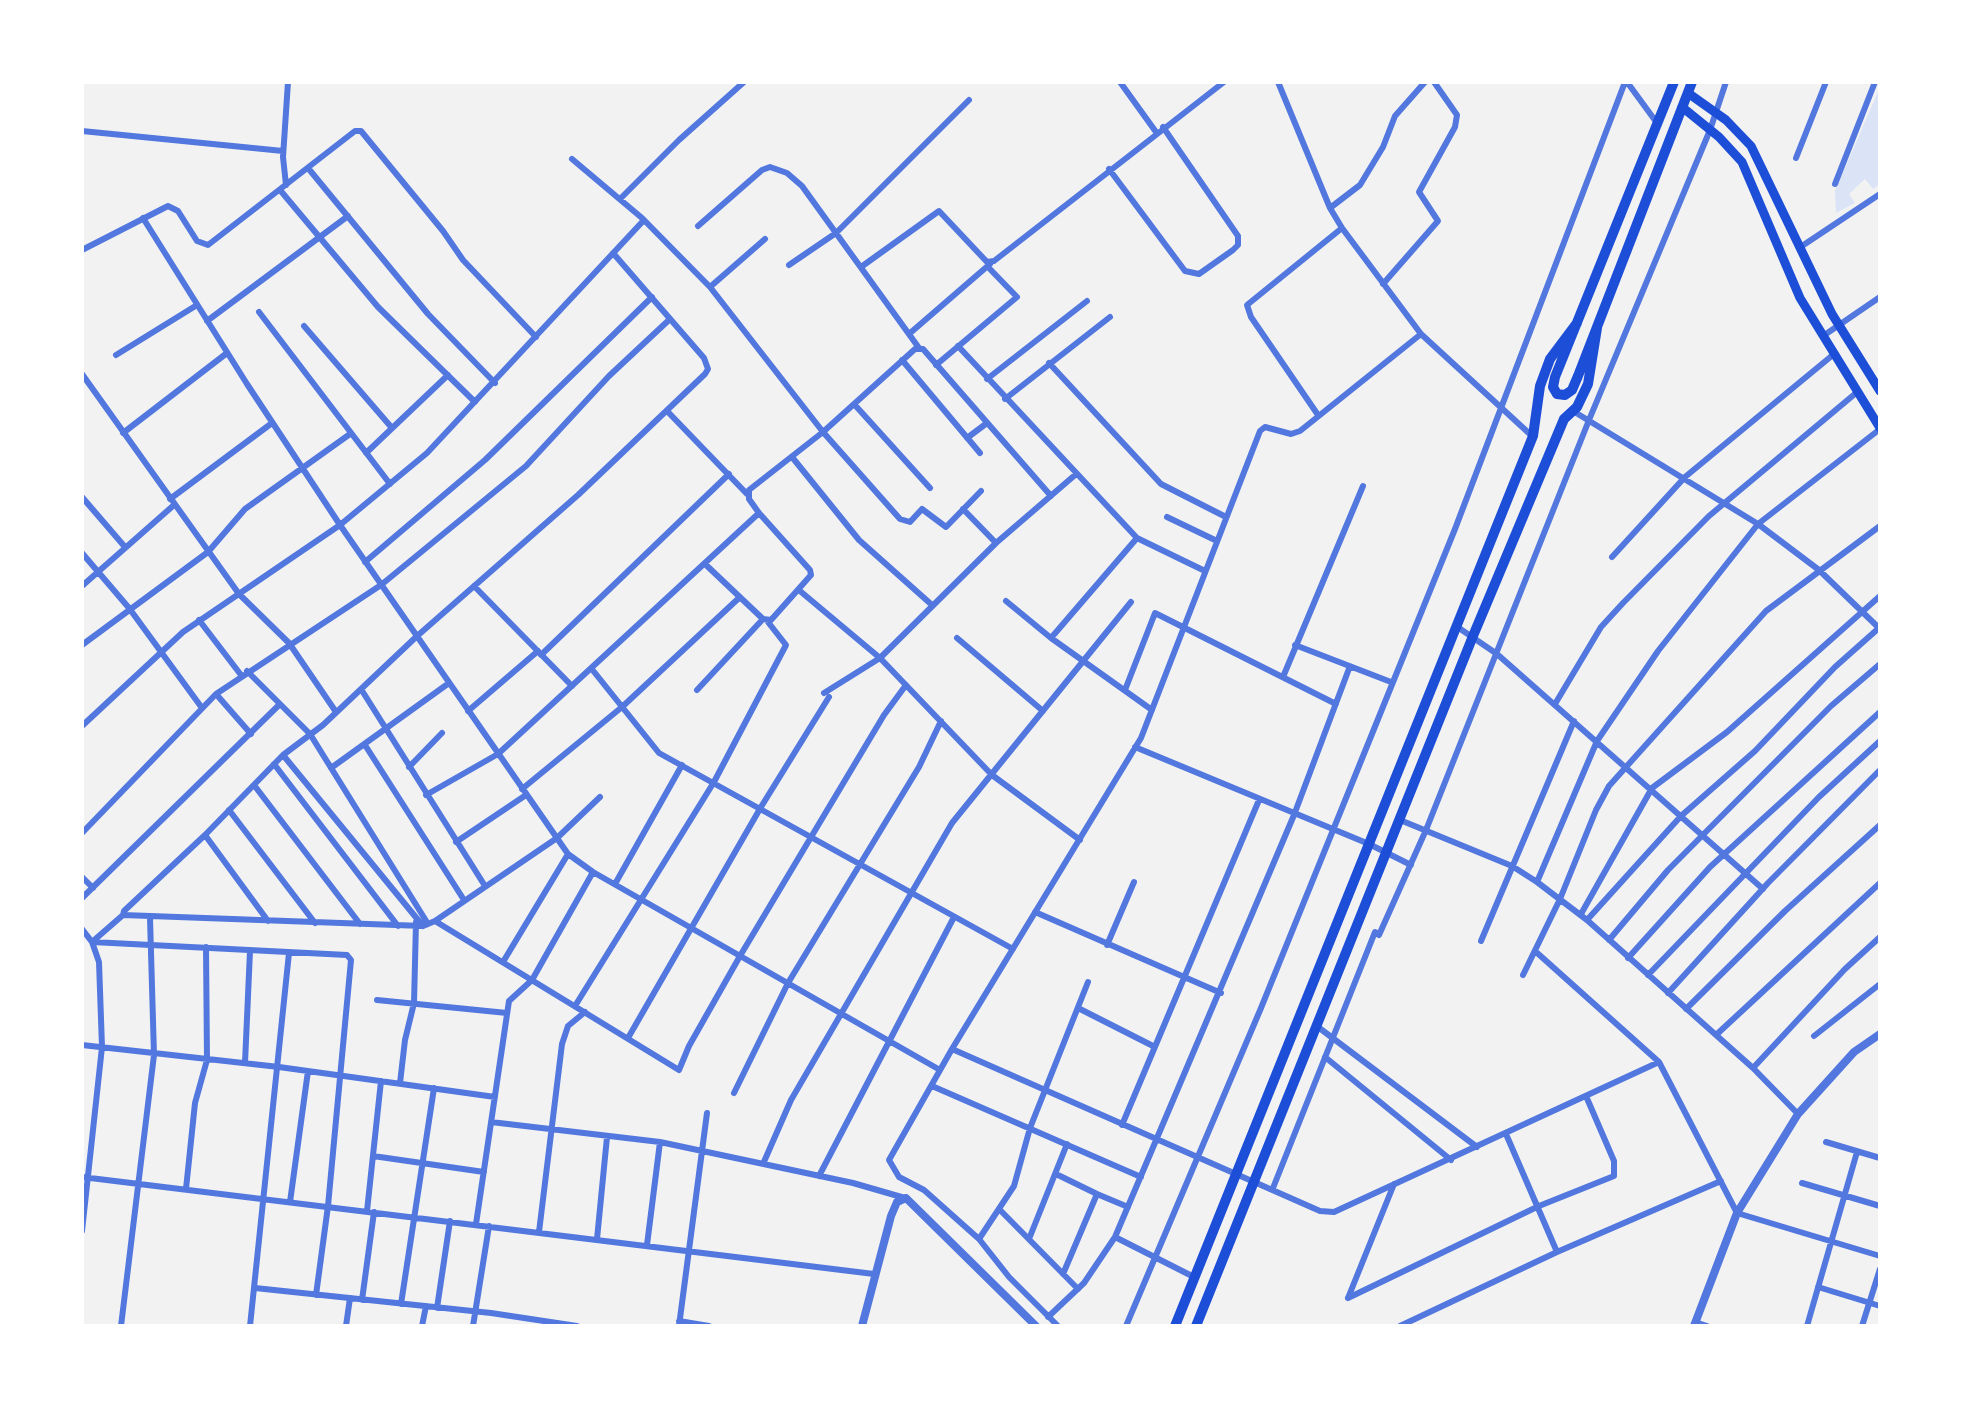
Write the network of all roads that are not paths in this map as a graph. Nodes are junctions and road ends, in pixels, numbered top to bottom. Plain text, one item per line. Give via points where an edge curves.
1 (288, 82) edge
2 (744, 82) edge
3 (1120, 82) edge
4 (1224, 82) edge
5 (1278, 82) edge
6 (1425, 82) edge
7 (1434, 82) edge
8 (1626, 82) edge
9 (1674, 82) edge
10 (1726, 82) edge
11 (1826, 82) edge
12 (1875, 82) edge
13 (1690, 88) edge
14 (968, 100) dead end
15 (1682, 107) junction
16 (1715, 113) junction
17 (1658, 124) junction
18 (1163, 127) junction
19 (1710, 130) junction
20 (82, 131) edge
21 (1156, 132) junction
22 (283, 151) junction
23 (1796, 158) dead end
24 (572, 159) dead end
25 (308, 168) junction
26 (1109, 169) junction
27 (1835, 184) dead end
28 (283, 188) junction
29 (1880, 194) edge
30 (620, 199) junction
31 (1330, 208) junction
32 (348, 216) junction
33 (143, 218) junction
34 (644, 220) junction
35 (698, 226) dead end
36 (1342, 228) junction
37 (836, 233) junction
38 (320, 238) junction
39 (765, 239) dead end
40 (1799, 248) junction
41 (82, 250) edge
42 (613, 253) junction
43 (789, 265) dead end
44 (989, 265) junction
45 (860, 267) junction
46 (1383, 284) junction
47 (710, 288) junction
48 (652, 297) junction
49 (1880, 297) edge
50 (1087, 301) dead end
51 (197, 305) junction
52 (259, 312) dead end
53 (1110, 317) dead end
54 (670, 318) junction
55 (207, 321) junction
56 (1577, 323) junction
57 (1839, 325) junction
58 (304, 326) dead end
59 (1597, 328) junction
60 (909, 334) junction
61 (1421, 334) junction
62 (1823, 336) junction
63 (536, 337) junction
64 (958, 346) junction
65 (919, 348) junction
66 (227, 353) junction
67 (1834, 354) junction
68 (116, 355) dead end
69 (902, 360) junction
70 (1049, 363) junction
71 (936, 365) junction
72 (82, 374) edge
73 (448, 375) junction
74 (987, 379) junction
75 (495, 383) junction
76 (1880, 391) edge
77 (1856, 393) junction
78 (1005, 399) junction
79 (475, 402) junction
80 (853, 404) junction
81 (1500, 407) junction
82 (1573, 411) junction
83 (668, 412) junction
84 (1318, 415) junction
85 (1589, 419) junction
86 (272, 423) junction
87 (987, 423) junction
88 (392, 428) junction
89 (1880, 428) edge
90 (824, 432) junction
91 (123, 433) junction
92 (350, 434) junction
93 (1533, 436) junction
94 (967, 438) junction
95 (366, 453) junction
96 (980, 453) dead end
97 (792, 457) junction
98 (302, 468) junction
99 (729, 474) junction
100 (1075, 475) junction
101 (1685, 478) junction
102 (390, 484) junction
103 (1363, 486) dead end
104 (930, 488) dead end
105 (981, 491) dead end
106 (747, 494) junction
107 (1051, 496) junction
108 (82, 497) edge
109 (172, 502) junction
110 (1724, 503) junction
111 (963, 509) junction
112 (759, 513) junction
113 (1167, 517) dead end
114 (1226, 517) junction
115 (1758, 524) junction
116 (340, 525) junction
117 (1880, 526) edge
118 (1137, 538) junction
119 (1217, 541) junction
120 (996, 543) junction
121 (125, 547) junction
122 (208, 552) junction
123 (82, 553) edge
124 (1612, 557) dead end
125 (365, 562) junction
126 (705, 564) junction
127 (1819, 570) junction
128 (1205, 571) junction
129 (98, 572) junction
130 (381, 585) junction
131 (82, 586) edge
132 (474, 586) junction
133 (800, 591) junction
134 (239, 594) junction
135 (1880, 596) edge
136 (740, 597) junction
137 (1006, 601) dead end
138 (1131, 602) dead end
139 (932, 605) junction
140 (129, 608) junction
141 (1862, 611) junction
142 (199, 620) junction
143 (765, 621) junction
144 (1456, 626) junction
145 (1184, 628) junction
146 (1879, 628) edge
147 (1473, 636) junction
148 (416, 637) junction
149 (957, 638) dead end
150 (1051, 638) junction
151 (289, 643) junction
152 (82, 645) edge
153 (1295, 645) junction
154 (162, 652) junction
155 (540, 653) junction
156 (1497, 654) junction
157 (880, 658) junction
158 (1084, 661) junction
159 (1880, 664) edge
160 (1350, 666) junction
161 (591, 668) junction
162 (244, 673) junction
163 (1283, 677) junction
164 (1391, 682) junction
165 (449, 683) junction
166 (906, 685) junction
167 (572, 686) junction
168 (361, 689) junction
169 (697, 690) dead end
170 (1125, 691) junction
171 (216, 694) junction
172 (280, 704) junction
173 (1336, 704) junction
174 (1555, 704) junction
175 (622, 707) junction
176 (202, 708) junction
177 (1153, 710) junction
178 (468, 711) junction
179 (1043, 711) junction
180 (336, 712) junction
181 (1880, 712) edge
182 (941, 721) junction
183 (1574, 721) junction
184 (82, 726) edge
185 (386, 729) junction
186 (442, 733) dead end
187 (251, 734) junction
188 (310, 734) junction
189 (1597, 741) junction
190 (1880, 741) edge
191 (365, 744) junction
192 (1135, 747) junction
193 (498, 754) junction
194 (283, 755) junction
195 (274, 764) junction
196 (682, 765) junction
197 (409, 766) junction
198 (331, 768) junction
199 (1627, 768) junction
200 (1880, 771) edge
201 (992, 775) junction
202 (714, 782) junction
203 (254, 785) junction
204 (1652, 788) junction
205 (524, 792) junction
206 (426, 795) junction
207 (600, 797) dead end
208 (1259, 800) junction
209 (761, 807) junction
210 (229, 810) junction
211 (1294, 814) junction
212 (1681, 816) junction
213 (1400, 820) junction
214 (1880, 825) edge
215 (1332, 829) junction
216 (1426, 830) junction
217 (82, 833) edge
218 (205, 835) junction
219 (1703, 835) junction
220 (811, 836) junction
221 (557, 838) junction
222 (1080, 840) junction
223 (456, 842) junction
224 (1370, 844) junction
225 (1387, 853) junction
226 (568, 854) junction
227 (1724, 854) junction
228 (861, 864) junction
229 (1411, 864) junction
230 (1511, 866) junction
231 (593, 872) junction
232 (1745, 872) junction
233 (82, 877) edge
234 (1134, 882) dead end
235 (1537, 882) junction
236 (1880, 883) edge
237 (615, 884) junction
238 (485, 886) junction
239 (93, 888) junction
240 (1763, 889) junction
241 (909, 894) junction
242 (82, 898) edge
243 (1560, 899) junction
244 (642, 900) junction
245 (464, 901) junction
246 (1035, 912) junction
247 (1581, 914) junction
248 (123, 915) junction
249 (954, 917) junction
250 (150, 918) junction
251 (1587, 920) junction
252 (268, 921) junction
253 (315, 923) junction
254 (424, 923) junction
255 (360, 925) junction
256 (398, 926) junction
257 (691, 928) junction
258 (82, 929) edge
259 (1880, 937) edge
260 (1609, 940) junction
261 (1481, 941) dead end
262 (92, 942) junction
263 (149, 945) junction
264 (1107, 945) junction
265 (206, 947) junction
266 (1013, 949) junction
267 (250, 951) junction
268 (1535, 951) junction
269 (289, 953) junction
270 (740, 956) junction
271 (1628, 958) junction
272 (503, 962) junction
273 (1523, 975) dead end
274 (1648, 975) junction
275 (1184, 978) junction
276 (531, 980) junction
277 (1088, 982) dead end
278 (788, 984) junction
279 (1880, 984) edge
280 (1220, 993) junction
281 (1668, 993) junction
282 (377, 1000) dead end
283 (414, 1003) junction
284 (575, 1006) junction
285 (1078, 1008) junction
286 (1686, 1009) junction
287 (585, 1012) junction
288 (507, 1013) junction
289 (842, 1014) junction
290 (1318, 1027) junction
291 (1880, 1034) edge
292 (1716, 1035) junction
293 (1334, 1036) junction
294 (1814, 1037) dead end
295 (628, 1038) junction
296 (888, 1041) junction
297 (82, 1045) edge
298 (102, 1047) junction
299 (1155, 1047) junction
300 (952, 1049) junction
301 (154, 1055) junction
302 (1325, 1057) junction
303 (207, 1060) junction
304 (1660, 1062) junction
305 (245, 1063) junction
306 (279, 1067) junction
307 (1753, 1068) junction
308 (940, 1070) junction
309 (308, 1071) junction
310 (342, 1075) junction
311 (381, 1081) junction
312 (400, 1083) junction
313 (932, 1086) junction
314 (434, 1088) junction
315 (1046, 1091) junction
316 (734, 1093) dead end
317 (1586, 1096) junction
318 (495, 1097) junction
319 (707, 1113) dead end
320 (1798, 1114) junction
321 (491, 1122) junction
322 (1122, 1125) junction
323 (1030, 1128) junction
324 (553, 1130) junction
325 (1506, 1134) junction
326 (607, 1137) junction
327 (1157, 1140) junction
328 (660, 1142) junction
329 (1826, 1142) dead end
330 (1068, 1144) junction
331 (1477, 1147) junction
332 (702, 1152) junction
333 (1857, 1152) junction
334 (373, 1156) junction
335 (1198, 1158) junction
336 (1880, 1158) edge
337 (1451, 1160) junction
338 (422, 1164) junction
339 (763, 1164) junction
340 (484, 1172) junction
341 (1234, 1172) junction
342 (1056, 1174) junction
343 (819, 1176) junction
344 (86, 1177) edge
345 (1141, 1177) junction
346 (1256, 1181) junction
347 (1721, 1181) junction
348 (1802, 1183) dead end
349 (141, 1184) junction
350 (1394, 1184) junction
351 (1273, 1188) junction
352 (186, 1189) junction
353 (1097, 1194) junction
354 (1845, 1196) junction
355 (906, 1198) junction
356 (265, 1199) junction
357 (290, 1202) junction
358 (328, 1206) junction
359 (1539, 1206) junction
360 (1880, 1206) edge
361 (1128, 1207) junction
362 (1000, 1211) junction
363 (371, 1212) junction
364 (1737, 1213) junction
365 (413, 1217) junction
366 (450, 1221) junction
367 (476, 1224) junction
368 (489, 1226) junction
369 (82, 1231) edge
370 (539, 1232) junction
371 (1115, 1237) junction
372 (979, 1239) junction
373 (597, 1240) junction
374 (1029, 1240) junction
375 (1832, 1242) junction
376 (647, 1245) junction
377 (688, 1250) junction
378 (1557, 1252) junction
379 (1880, 1256) edge
380 (1154, 1260) junction
381 (1880, 1269) edge
382 (874, 1274) junction
383 (1063, 1274) junction
384 (1194, 1277) junction
385 (1818, 1287) junction
386 (255, 1289) junction
387 (1078, 1289) junction
388 (316, 1295) junction
389 (350, 1298) junction
390 (362, 1300) junction
391 (1870, 1303) junction
392 (401, 1304) junction
393 (1880, 1306) edge
394 (426, 1307) junction
395 (437, 1308) junction
396 (476, 1312) junction
397 (1048, 1317) junction
398 (526, 1322) edge
399 (679, 1324) edge
400 (1694, 1324) edge
401 (121, 1326) edge
402 (250, 1326) edge
403 (346, 1326) edge
404 (422, 1326) edge
405 (473, 1326) edge
406 (577, 1326) edge
407 (709, 1326) edge
408 (862, 1326) edge
409 (1036, 1326) edge
410 (1058, 1326) edge
411 (1126, 1326) edge
412 (1175, 1326) edge
413 (1196, 1326) edge
414 (1400, 1326) edge
415 (1707, 1326) edge
416 (1807, 1326) edge
417 (1863, 1326) edge

1 - 22 street
2 - 30 street
3 - 21 street
4 - 18 street
5 - 31 street
6 - 31 street via 1395,116 1360,185
7 - 46 street via 1457,115 1455,127 1419,192 1438,221
8 - 17 street
8 - 81 street
9 - 17 highway
10 - 16 street
11 - 23 street
12 - 27 street
13 - 15 highway
13 - 16 main road
14 - 37 street
15 - 19 main road
15 - 59 highway
16 - 19 street
16 - 40 main road via 1751,146
17 - 56 highway
18 - 21 street
18 - 26 street via 1238,236 1233,250 1199,274 1185,271
19 - 62 main road via 1742,162 1800,298
19 - 85 street
20 - 22 street
21 - 26 street
22 - 28 street
24 - 30 street
25 - 28 street
25 - 32 street
25 - 63 street via 361,131 463,260
26 - 44 street
28 - 33 street via 208,245 197,241 173,206
28 - 38 street
29 - 40 street
30 - 34 street
31 - 36 street
32 - 38 street
32 - 75 street via 428,314
33 - 41 street
33 - 51 street
34 - 42 street
34 - 47 street
35 - 37 street via 770,167 795,178
36 - 46 street
36 - 84 street via 1247,305
37 - 43 street
37 - 45 street
38 - 55 street
38 - 73 street via 378,307
39 - 47 street
40 - 57 main road
42 - 48 street
42 - 63 street
44 - 45 street via 939,211
44 - 60 street
44 - 64 street via 1017,298
45 - 60 street
46 - 61 street
47 - 90 street
48 - 54 street
48 - 125 street via 485,460
49 - 57 street
50 - 74 street
51 - 55 street
51 - 68 street
52 - 92 street
53 - 70 street
54 - 83 street via 708,369
54 - 130 street via 526,466
55 - 66 street
56 - 59 highway via 1555,377 1557,394 1572,390
56 - 93 highway via 1550,359 1540,386
57 - 62 street
57 - 76 main road
58 - 88 street
59 - 82 highway via 1588,384
60 - 65 street
61 - 81 street
61 - 84 street
62 - 67 main road
63 - 75 street
64 - 71 street
64 - 74 street
65 - 69 street
65 - 71 street
66 - 86 street
66 - 91 street
67 - 77 main road
67 - 101 street
69 - 80 street
69 - 94 street
70 - 78 street
70 - 114 street via 1161,484
71 - 87 street
72 - 91 street
73 - 79 street
73 - 88 street
74 - 78 street
75 - 79 street
77 - 89 main road
77 - 110 street
78 - 100 street
79 - 102 street
80 - 90 street
80 - 104 street
81 - 93 street
81 - 164 street
82 - 85 street
82 - 147 highway via 1564,419
83 - 99 street
83 - 132 street
84 - 114 street via 1295,433 1265,427 1260,431
85 - 101 street
85 - 156 street
86 - 98 street
86 - 109 street
87 - 94 street
87 - 107 street
88 - 95 street
89 - 115 street
90 - 97 street
90 - 111 street via 904,523 922,509 946,527
91 - 109 street
92 - 95 street
92 - 98 street
93 - 144 highway
94 - 96 street
95 - 102 street
97 - 106 street
97 - 139 street via 859,540
98 - 116 street
98 - 122 street via 245,509
99 - 106 street
99 - 155 street
100 - 107 street
100 - 118 street
101 - 110 street
101 - 124 street
102 - 116 street
103 - 153 street
105 - 111 street
106 - 112 street
107 - 120 street
108 - 121 street
109 - 121 street
109 - 122 street
110 - 115 street
110 - 174 street via 1606,621
111 - 120 street
112 - 126 street
112 - 133 street via 810,569
113 - 119 street
114 - 119 street
115 - 127 street
115 - 189 street via 1658,651
116 - 125 street
116 - 134 street
117 - 127 street
118 - 128 street
118 - 150 street
119 - 128 street
120 - 139 street
121 - 129 street
122 - 134 street
122 - 140 street
123 - 129 street
125 - 130 street
126 - 136 street
126 - 161 street
127 - 141 street
127 - 199 street via 1754,623
128 - 145 street
129 - 131 street
129 - 140 street
130 - 148 street
130 - 151 street
132 - 148 street
132 - 155 street
133 - 143 street
133 - 157 street
134 - 142 street
134 - 151 street
135 - 141 street
136 - 143 street
136 - 175 street
137 - 150 street
138 - 158 street
139 - 157 street
140 - 152 street
140 - 154 street
141 - 146 street
141 - 204 street via 1727,732
142 - 154 street
142 - 162 street
143 - 169 street
143 - 202 street via 786,645
144 - 147 street
144 - 224 highway
145 - 163 street
145 - 170 street via 1155,613
145 - 177 street
146 - 212 street via 1755,751
147 - 156 street
147 - 213 highway
148 - 165 street
148 - 168 street
149 - 179 street
150 - 158 street
151 - 162 street
151 - 180 street
153 - 160 street
153 - 163 street
154 - 176 street
154 - 184 street
155 - 167 street
155 - 178 street
156 - 174 street
156 - 216 street
157 - 166 street
157 - 209 street via 826,695
158 - 170 street
158 - 179 street
159 - 219 street via 1831,706
160 - 164 street
160 - 173 street
161 - 167 street
161 - 175 street
162 - 171 street
162 - 172 street
163 - 173 street
164 - 215 street
165 - 178 street
165 - 185 street
166 - 182 street
166 - 220 street
167 - 193 street
168 - 180 street
168 - 185 street
170 - 177 street
171 - 176 street
171 - 187 street
172 - 187 street
172 - 188 street
173 - 211 street
174 - 183 street
175 - 196 street via 659,753
175 - 205 street
176 - 217 street
177 - 192 street
178 - 193 street
179 - 201 street
180 - 188 street
181 - 227 street
182 - 201 street
182 - 228 street
183 - 189 street
183 - 230 street
185 - 191 street
185 - 197 street
186 - 197 street
187 - 239 street
188 - 194 street
188 - 198 street
189 - 199 street
189 - 235 street
190 - 232 street
191 - 198 street
191 - 245 street
192 - 208 street
192 - 222 street
193 - 205 street
193 - 206 street
194 - 195 street
194 - 254 street
195 - 203 street
195 - 256 street
196 - 202 street
196 - 237 street
197 - 206 street
198 - 254 street
199 - 204 street
199 - 243 street via 1603,796
200 - 240 street
201 - 222 street
201 - 241 street via 952,823
202 - 209 street
202 - 244 street
203 - 210 street
203 - 255 street
204 - 212 street
204 - 247 street
205 - 221 street
205 - 223 street
206 - 223 street
207 - 221 street
208 - 211 street
208 - 275 street
209 - 220 street
209 - 257 street
210 - 218 street
210 - 253 street
211 - 215 street
211 - 280 street
212 - 219 street
212 - 251 street
213 - 216 street
213 - 225 highway
214 - 286 street
215 - 224 street
215 - 335 street
216 - 229 street
216 - 230 street
218 - 248 street
218 - 252 street
219 - 227 street
219 - 260 street
220 - 228 street
220 - 270 street
221 - 226 street
221 - 238 street
222 - 246 street
223 - 238 street
224 - 225 street
224 - 341 highway
225 - 229 street
225 - 290 highway
226 - 231 street
226 - 272 street
227 - 232 street
227 - 271 street
228 - 241 street
228 - 278 street
229 - 293 street via 1379,935 1375,932
230 - 235 street
230 - 261 street
231 - 237 street
231 - 276 street
232 - 240 street
232 - 274 street
233 - 239 street
234 - 264 street
235 - 243 street
236 - 292 street
237 - 244 street
238 - 245 street
239 - 242 street
240 - 281 street
241 - 249 street
241 - 289 street
243 - 247 street
243 - 268 street
244 - 257 street
244 - 284 street
245 - 254 street
246 - 264 street
246 - 266 street
247 - 251 street
248 - 250 street
248 - 262 street
249 - 266 street
249 - 296 street
250 - 252 street
250 - 263 street
251 - 260 street
252 - 253 street
253 - 255 street
254 - 256 street
254 - 272 street
254 - 283 street
255 - 256 street
257 - 270 street
257 - 295 street
258 - 262 street
259 - 307 street
260 - 271 street
262 - 263 street
262 - 298 street via 99,962
263 - 265 street
263 - 301 street
264 - 275 street
265 - 267 street
265 - 303 street
266 - 300 street
267 - 269 street
267 - 305 street
268 - 273 street
268 - 304 street
269 - 306 street
269 - 310 street via 346,955 351,960
270 - 278 street
270 - 295 street via 678,1070
271 - 274 street
272 - 276 street
274 - 281 street
275 - 280 street
275 - 299 street
276 - 284 street
276 - 288 street via 509,1001
277 - 285 street
278 - 289 street
278 - 316 street
279 - 294 street
280 - 327 street
281 - 286 street
282 - 283 street
283 - 288 street
283 - 312 street
284 - 287 street
285 - 299 street
285 - 315 street
286 - 292 street
287 - 295 street
287 - 324 street via 568,1026 562,1044
288 - 318 street
289 - 296 street
289 - 339 street via 791,1100
290 - 293 street
290 - 346 highway
291 - 320 street via 1853,1052
292 - 307 street
293 - 302 street
293 - 331 street
296 - 308 street
296 - 343 street
297 - 298 street
298 - 301 street
298 - 344 street
299 - 322 street
300 - 308 street
300 - 315 street
301 - 303 street
301 - 349 street
302 - 337 street
302 - 351 street
303 - 305 street
303 - 352 street via 195,1103
304 - 317 street
304 - 347 street
305 - 306 street
306 - 309 street
306 - 356 street
307 - 320 street
308 - 313 street
309 - 310 street
309 - 357 street
310 - 311 street
310 - 358 street
311 - 312 street
311 - 334 street
312 - 314 street
313 - 323 street
313 - 372 street via 889,1160 899,1177 924,1190
314 - 318 street
314 - 338 street
315 - 322 street
315 - 323 street
317 - 325 street
317 - 359 street via 1616,1172 1614,1177
318 - 321 street
319 - 332 street
320 - 364 street
321 - 324 street
321 - 340 street
322 - 327 street
323 - 330 street
323 - 362 street via 1014,1186
324 - 326 street
324 - 370 street
325 - 331 street
325 - 359 street
326 - 328 street
326 - 373 street
327 - 335 street
327 - 345 street
328 - 332 street
328 - 376 street
329 - 333 street
330 - 342 street
330 - 345 street
331 - 337 street
332 - 339 street
332 - 377 street
333 - 336 street
333 - 354 street
334 - 338 street
334 - 363 street
335 - 341 street
335 - 380 street
337 - 350 street
338 - 340 street
338 - 365 street
339 - 343 street
340 - 367 street
341 - 346 street
341 - 384 highway
342 - 353 street
342 - 374 street
343 - 355 street
344 - 349 street
344 - 369 street
345 - 361 street
346 - 351 street
346 - 413 highway
347 - 364 street
347 - 378 street
348 - 354 street
349 - 352 street
349 - 401 street
350 - 351 street via 1334,1212
350 - 359 street via 1348,1298
352 - 356 street
353 - 361 street
353 - 383 street
354 - 360 street
354 - 375 street
355 - 382 street via 897,1202 891,1216
355 - 409 street
356 - 357 street
356 - 386 street
357 - 358 street
358 - 363 street
358 - 388 street
359 - 378 street
361 - 371 street
362 - 372 street
362 - 374 street
363 - 365 street
363 - 390 street
364 - 375 street
364 - 400 street
365 - 366 street
365 - 392 street
366 - 367 street
366 - 395 street
367 - 368 street
368 - 370 street
368 - 396 street
370 - 373 street
371 - 380 street
371 - 387 street
372 - 397 street
373 - 376 street
374 - 383 street
375 - 379 street
375 - 385 street
376 - 377 street
377 - 382 street
377 - 399 street
378 - 414 street
380 - 384 street
380 - 411 street
381 - 391 street
382 - 408 street
383 - 387 street
384 - 412 highway
385 - 391 street
385 - 416 street
386 - 388 street
386 - 402 street
387 - 397 street
388 - 389 street
389 - 390 street
389 - 403 street
390 - 392 street
391 - 393 street
391 - 417 street
392 - 394 street
394 - 395 street
394 - 404 street
395 - 396 street
396 - 398 street
396 - 405 street
397 - 410 street
398 - 406 street
399 - 407 street
400 - 415 street

